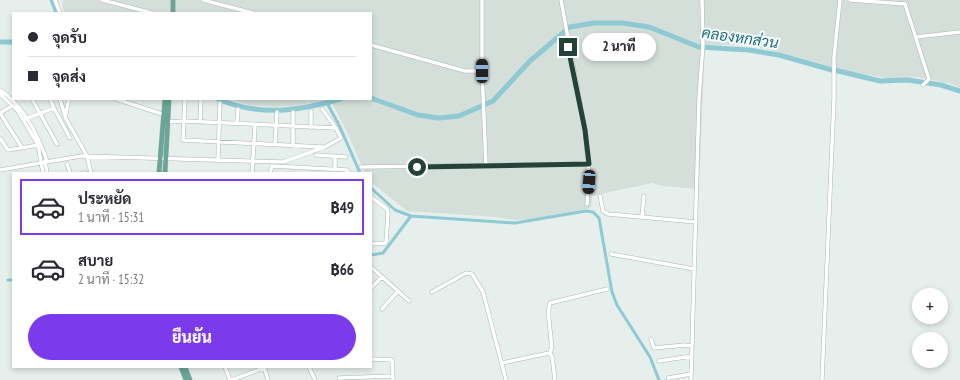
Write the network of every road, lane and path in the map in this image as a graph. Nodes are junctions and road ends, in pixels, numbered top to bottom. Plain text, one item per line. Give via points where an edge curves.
1 (55, 0) edge
2 (102, 0) edge
3 (173, 0) edge
4 (203, 0) edge
5 (482, 0) edge
6 (561, 0) edge
7 (702, 0) edge
8 (840, 0) edge
9 (850, 0) edge
10 (172, 6) junction
11 (60, 12) edge
12 (148, 12) edge
13 (170, 12) edge
14 (173, 12) edge
15 (249, 12) edge
16 (960, 32) edge
17 (916, 37) junction
18 (372, 45) edge
19 (482, 71) junction
20 (923, 85) dead end
21 (0, 90) edge
22 (0, 94) edge
23 (33, 100) edge
24 (50, 100) edge
25 (60, 100) edge
26 (69, 100) edge
27 (119, 100) edge
28 (164, 100) edge
29 (169, 100) edge
30 (185, 100) edge
31 (201, 100) edge
32 (220, 103) dead end
33 (12, 106) junction
34 (54, 108) junction
35 (238, 109) dead end
36 (322, 109) dead end
37 (311, 111) dead end
38 (277, 112) dead end
39 (293, 112) dead end
40 (0, 113) edge
41 (40, 113) junction
42 (166, 116) junction
43 (65, 117) junction
44 (25, 119) junction
45 (184, 121) junction
46 (168, 122) junction
47 (200, 122) junction
48 (219, 123) junction
49 (237, 124) junction
50 (255, 126) junction
51 (276, 127) junction
52 (293, 127) junction
53 (311, 128) junction
54 (336, 128) junction
55 (0, 138) edge
56 (70, 138) dead end
57 (219, 141) junction
58 (254, 143) junction
59 (57, 144) dead end
60 (40, 145) junction
61 (275, 145) junction
62 (293, 146) junction
63 (325, 147) junction
64 (22, 148) junction
65 (316, 155) dead end
66 (87, 156) junction
67 (335, 156) junction
68 (163, 157) junction
69 (346, 157) dead end
70 (218, 159) junction
71 (252, 160) junction
72 (45, 161) junction
73 (67, 164) dead end
74 (589, 164) junction
75 (486, 165) junction
76 (361, 167) dead end
77 (289, 168) junction
78 (0, 170) edge
79 (335, 170) junction
80 (309, 171) edge
81 (43, 172) edge
82 (47, 172) edge
83 (70, 172) edge
84 (91, 172) edge
85 (159, 172) edge
86 (165, 172) edge
87 (252, 172) edge
88 (270, 172) edge
89 (288, 172) edge
90 (348, 172) edge
91 (600, 196) dead end
92 (644, 196) dead end
93 (372, 197) edge
94 (587, 204) dead end
95 (642, 216) junction
96 (696, 222) junction
97 (372, 244) edge
98 (611, 254) dead end
99 (372, 268) edge
100 (694, 269) junction
101 (382, 276) junction
102 (372, 287) edge
103 (607, 289) dead end
104 (398, 291) junction
105 (432, 292) dead end
106 (409, 300) dead end
107 (382, 309) dead end
108 (651, 339) dead end
109 (692, 346) junction
110 (550, 353) junction
111 (692, 356) junction
112 (372, 359) edge
113 (659, 361) dead end
114 (502, 363) junction
115 (181, 368) edge
116 (185, 368) edge
117 (225, 368) edge
118 (262, 368) edge
119 (265, 368) edge
120 (309, 368) edge
121 (691, 374) junction
122 (339, 378) dead end
123 (393, 378) edge
124 (668, 378) dead end
125 (186, 380) edge
126 (190, 380) edge
127 (231, 380) edge
128 (268, 380) edge
129 (315, 380) edge
130 (506, 380) edge
131 (555, 380) edge
132 (691, 380) edge
133 (822, 380) edge

1 - 11 street
2 - 12 street
3 - 10 main road
4 - 15 street
5 - 19 street
6 - 74 street
7 - 96 street via 703,46 699,93
8 - 133 street via 834,57
9 - 17 street via 905,4
10 - 13 main road
10 - 14 main road
16 - 17 street
17 - 20 street via 929,79
18 - 19 street via 465,71
19 - 75 street
21 - 44 street via 19,106
22 - 33 street
23 - 41 street
24 - 34 street
25 - 43 street
26 - 43 street
27 - 42 street
28 - 42 main road
29 - 42 main road
30 - 45 street
31 - 47 street
32 - 48 street
33 - 40 street
33 - 44 street
34 - 41 street
34 - 56 street
35 - 49 street
36 - 54 street
37 - 53 street
38 - 51 street
39 - 52 street
40 - 64 street
41 - 44 street
41 - 59 street
42 - 46 main road
42 - 68 main road
43 - 66 street
44 - 60 street
45 - 46 street
45 - 47 street
45 - 57 street via 183,140
46 - 68 main road
47 - 48 street
48 - 49 street
48 - 57 street
49 - 50 street
50 - 51 street
50 - 58 street
51 - 52 street
51 - 61 street
52 - 53 street
52 - 62 street
53 - 54 street
54 - 63 street via 341,138
55 - 64 street via 8,150
57 - 58 street
57 - 70 street
58 - 61 street
58 - 71 street
60 - 64 street
60 - 72 street
61 - 62 street
62 - 63 street
63 - 71 street via 283,162
65 - 67 street
66 - 68 street
66 - 72 street
66 - 84 street
67 - 69 street
67 - 79 street
68 - 70 street
68 - 85 main road
68 - 86 main road
70 - 71 street
71 - 87 street
72 - 78 street
72 - 81 street
72 - 82 street
73 - 83 street
74 - 75 street
74 - 94 street
75 - 76 street
77 - 80 street
77 - 88 street via 271,167
77 - 89 street
79 - 80 street
79 - 90 street
91 - 95 street via 605,213
92 - 95 street
93 - 97 street via 388,212 386,243
95 - 96 street
96 - 100 street
98 - 100 street
99 - 101 street
100 - 109 street
101 - 102 street
101 - 104 street
103 - 110 street via 550,303
104 - 106 street
104 - 107 street
105 - 114 street via 466,273 472,274 483,292
108 - 109 street via 654,348
109 - 111 street
110 - 114 street
110 - 131 street
111 - 113 street
111 - 121 street
112 - 123 street via 392,360
114 - 130 street
115 - 125 main road
116 - 126 main road
117 - 127 street
118 - 127 street
119 - 128 street
120 - 129 street
121 - 124 street
121 - 132 street
122 - 123 street

